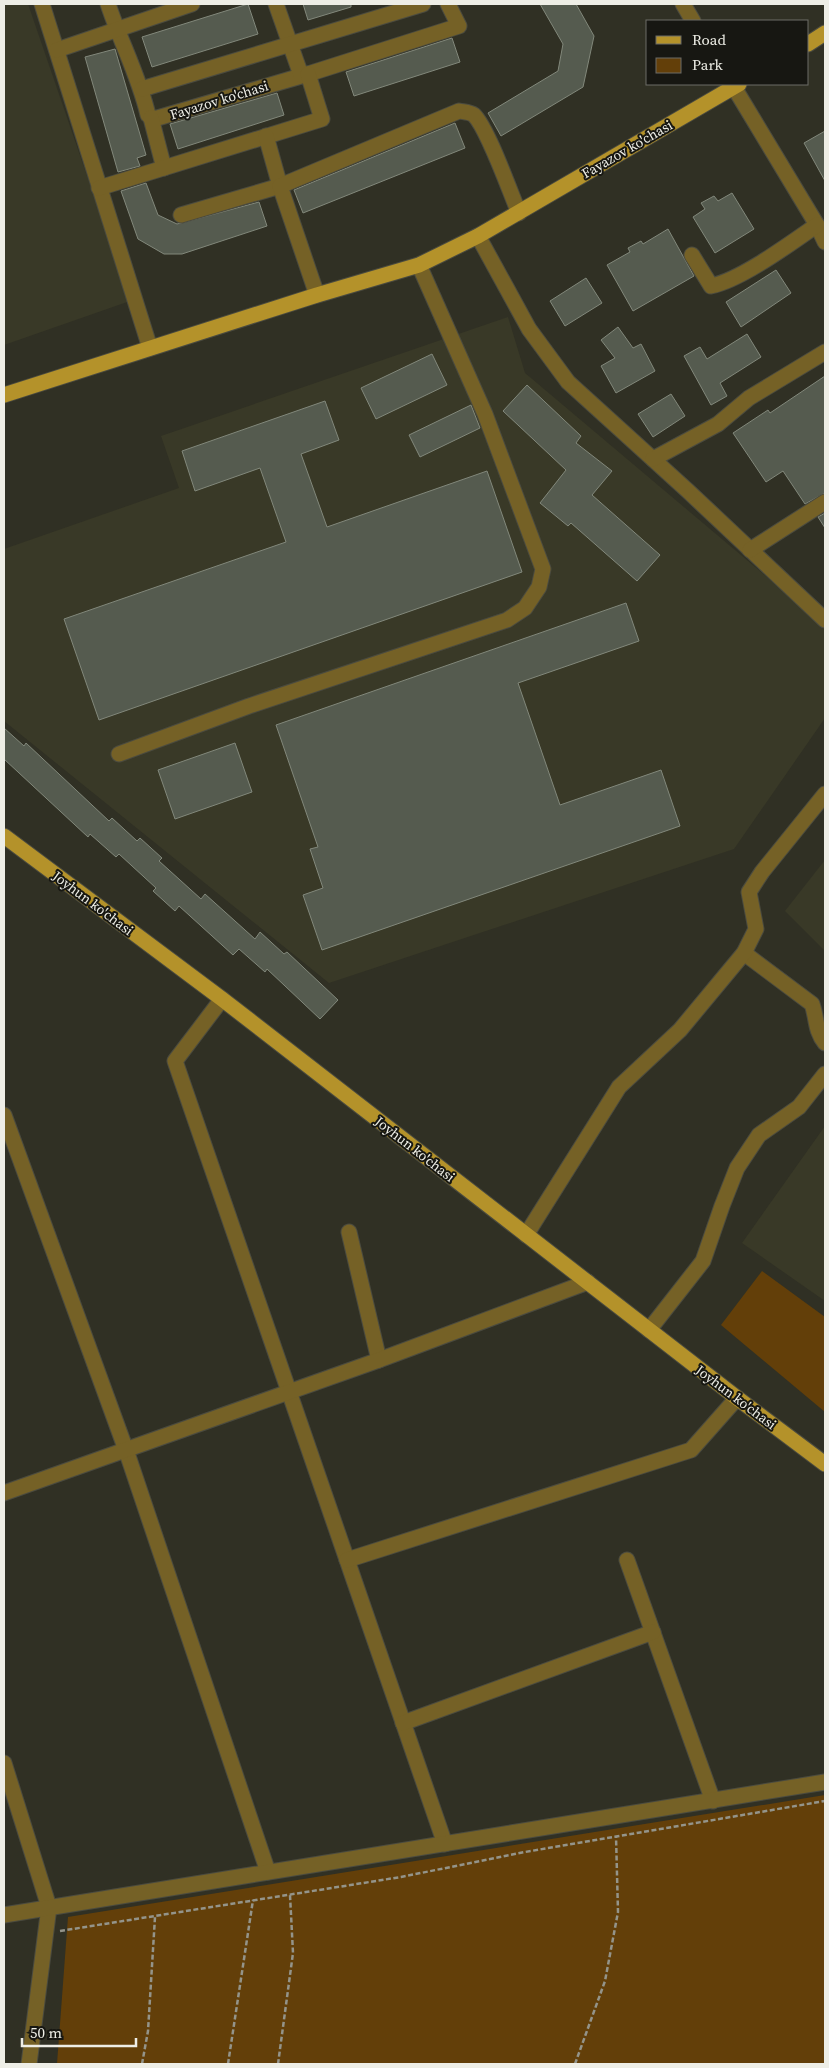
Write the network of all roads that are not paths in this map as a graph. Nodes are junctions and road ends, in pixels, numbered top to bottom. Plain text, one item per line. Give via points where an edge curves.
1 (42, 4) edge
2 (108, 4) edge
3 (192, 4) edge
4 (276, 4) edge
5 (423, 4) edge
6 (448, 4) edge
7 (683, 4) edge
8 (692, 20) edge
9 (116, 30) junction
10 (825, 33) edge
11 (809, 43) edge
12 (291, 44) junction
13 (57, 50) junction
14 (305, 75) junction
15 (735, 85) edge
16 (142, 89) junction
17 (151, 118) junction
18 (266, 136) junction
19 (164, 168) junction
20 (280, 186) junction
21 (99, 188) junction
22 (519, 213) junction
23 (181, 215) dead end
24 (817, 225) junction
25 (478, 236) junction
26 (825, 242) edge
27 (692, 255) dead end
28 (419, 265) junction
29 (317, 295) junction
30 (150, 348) junction
31 (825, 352) edge
32 (4, 395) edge
33 (653, 459) junction
34 (825, 502) edge
35 (750, 550) junction
36 (825, 620) edge
37 (119, 754) dead end
38 (825, 794) edge
39 (4, 836) edge
40 (744, 953) junction
41 (222, 999) junction
42 (825, 1043) edge
43 (825, 1074) edge
44 (4, 1115) edge
45 (349, 1232) dead end
46 (526, 1235) junction
47 (588, 1282) junction
48 (649, 1330) junction
49 (379, 1360) junction
50 (290, 1392) junction
51 (737, 1398) junction
52 (126, 1450) junction
53 (825, 1464) edge
54 (4, 1493) edge
55 (348, 1560) junction
56 (627, 1560) dead end
57 (653, 1632) junction
58 (403, 1723) junction
59 (4, 1763) edge
60 (825, 1782) edge
61 (713, 1801) junction
62 (445, 1844) junction
63 (268, 1872) junction
64 (49, 1907) junction
65 (4, 1915) edge
66 (29, 2064) edge

1 - 13 street
2 - 9 street
3 - 9 street
4 - 12 street
5 - 12 street
6 - 14 street, Fayazov ko'chasi via 459,26
7 - 8 street
9 - 13 street
9 - 16 street, Fayazov ko'chasi
10 - 11 main road
12 - 14 street
12 - 16 street
13 - 21 street
14 - 17 street, Fayazov ko'chasi
14 - 18 street via 322,119
15 - 22 main road, Fayazov ko'chasi
15 - 24 street
16 - 17 street, Fayazov ko'chasi
17 - 19 street
18 - 19 street
18 - 20 street
19 - 21 street
20 - 22 street via 459,111 472,113 476,118
20 - 23 street
20 - 29 street
21 - 30 street
22 - 25 main road, Fayazov ko'chasi
24 - 26 street
24 - 27 street via 724,283 711,286
25 - 28 main road, Fayazov ko'chasi
25 - 33 street via 529,330 568,382
28 - 29 main road, Fayazov ko'chasi
28 - 37 street via 485,414 543,569 539,587 525,608 507,620 249,706
29 - 30 main road, Fayazov ko'chasi
30 - 32 main road, Fayazov ko'chasi
31 - 33 street via 749,398 718,424
33 - 35 street
34 - 35 street
35 - 36 street
38 - 40 street via 762,872 750,892 756,929
39 - 41 main road, Joyhun ko'chasi
40 - 42 street via 812,1004 816,1028
40 - 46 street via 680,1030 619,1087
41 - 46 main road, Joyhun ko'chasi
41 - 50 street via 175,1061
43 - 48 street via 799,1107 759,1135 737,1168 703,1261
44 - 52 street
45 - 49 street
46 - 47 main road, Joyhun ko'chasi
47 - 48 main road, Joyhun ko'chasi
47 - 49 street
48 - 51 main road, Joyhun ko'chasi
49 - 50 street
50 - 52 street
50 - 55 street
51 - 53 main road, Joyhun ko'chasi
51 - 55 street via 691,1450
52 - 54 street
52 - 63 street
55 - 58 street
56 - 57 street
57 - 58 street
57 - 61 street
58 - 62 street
59 - 64 street
60 - 61 street
61 - 62 street
62 - 63 street
63 - 64 street
64 - 65 street
64 - 66 street

